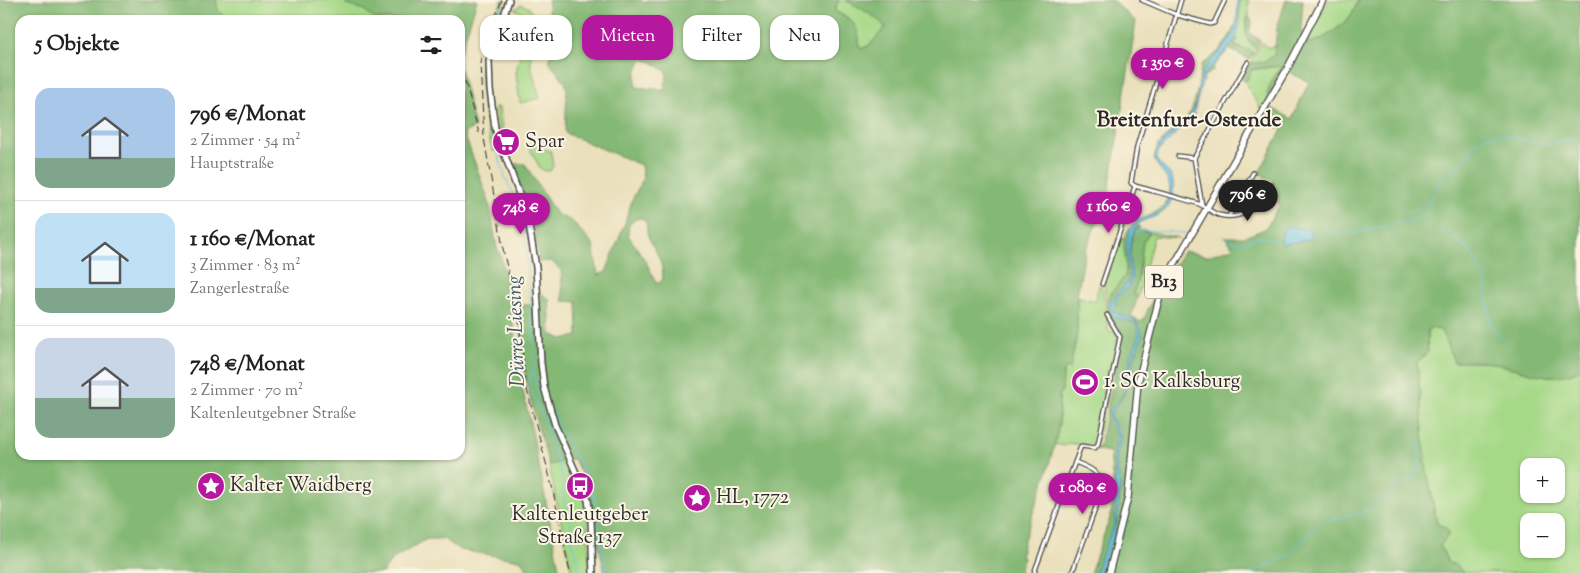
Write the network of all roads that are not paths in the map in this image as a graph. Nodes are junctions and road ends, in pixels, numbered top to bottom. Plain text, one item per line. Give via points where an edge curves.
1 (509, 0) edge
2 (1142, 0) edge
3 (1181, 0) edge
4 (1225, 0) edge
5 (1323, 0) edge
6 (1177, 15) junction
7 (1248, 62) dead end
8 (1178, 156) dead end
9 (1194, 158) junction
10 (1253, 173) dead end
11 (1271, 184) dead end
12 (1135, 186) junction
13 (1204, 207) junction
14 (1229, 216) junction
15 (1102, 284) dead end
16 (1107, 314) dead end
17 (1075, 462) junction
18 (593, 573) edge
19 (1034, 573) edge
20 (1072, 573) edge
21 (1109, 573) edge

1 - 18 main road via 489,62 495,128 528,219 536,267 542,375 554,425 588,500
2 - 6 street
3 - 6 street
4 - 6 street via 1214,24
5 - 13 main road, B13 via 1280,81
6 - 12 street via 1137,146 1131,177
7 - 9 street
8 - 9 street
9 - 13 street
10 - 14 street
11 - 14 street via 1264,199 1252,210
12 - 13 street
12 - 15 street
13 - 14 street
13 - 21 main road, B13 via 1162,287 1140,373 1127,503
16 - 17 street via 1120,336 1099,440 1095,448 1080,446
17 - 19 street
17 - 20 street via 1094,471 1102,486

